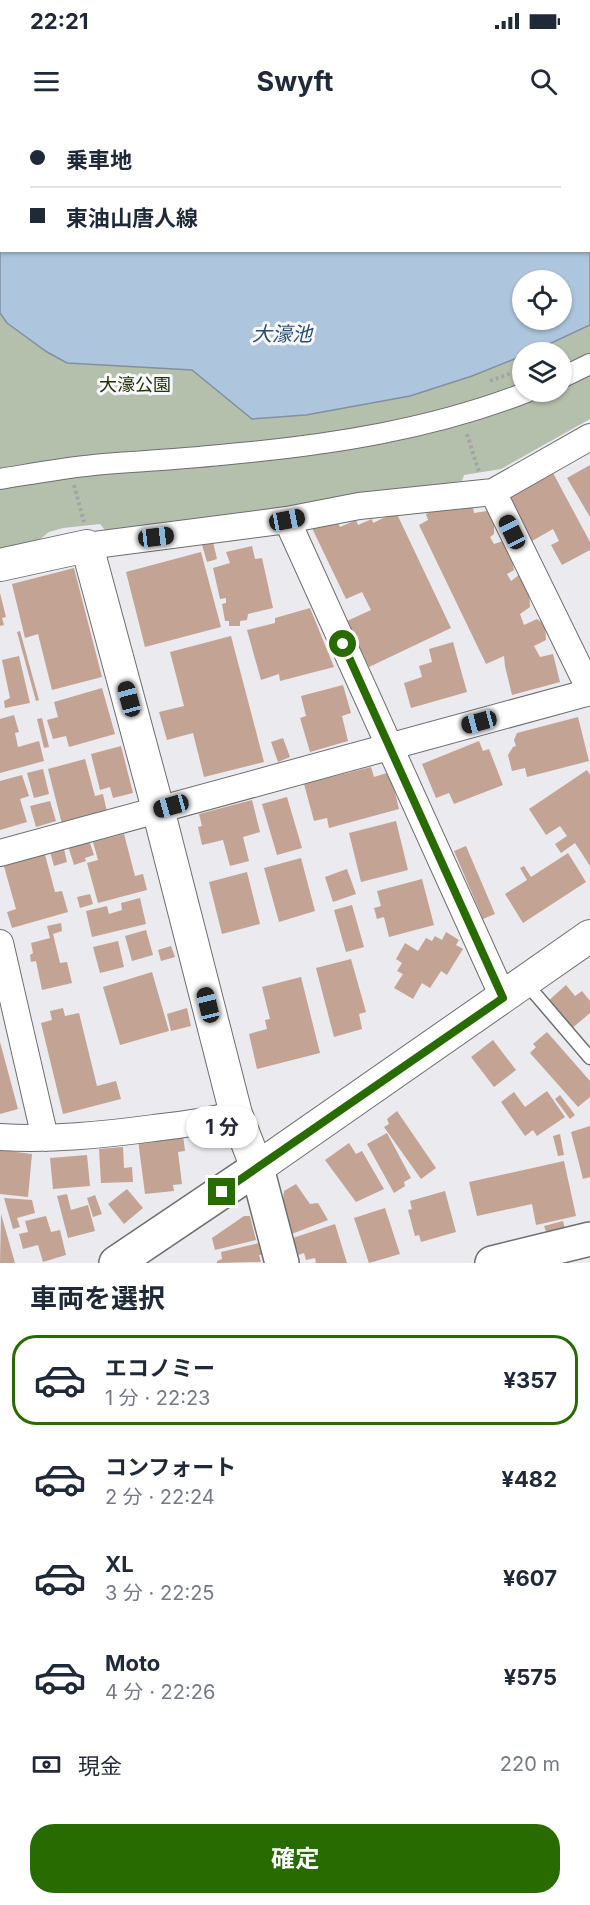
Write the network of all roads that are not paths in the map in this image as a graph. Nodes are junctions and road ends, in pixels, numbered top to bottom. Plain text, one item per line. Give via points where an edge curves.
1 (590, 364) edge
2 (572, 373) edge
3 (512, 397) edge
4 (590, 437) edge
5 (0, 479) edge
6 (489, 493) junction
7 (287, 520) junction
8 (89, 546) junction
9 (0, 565) edge
10 (590, 691) edge
11 (390, 747) junction
12 (158, 809) junction
13 (0, 853) edge
14 (590, 936) edge
15 (0, 943) edge
16 (514, 990) junction
17 (590, 1058) edge
18 (236, 1114) junction
19 (0, 1137) edge
20 (45, 1138) junction
21 (257, 1168) junction
22 (590, 1239) edge
23 (116, 1263) edge
24 (282, 1263) edge
25 (492, 1263) edge

1 - 2 street
3 - 5 street via 400,430 302,446 69,468
4 - 6 street
6 - 7 street via 359,506
6 - 10 street
7 - 8 street
7 - 11 street
8 - 9 street
8 - 12 street
10 - 11 street
11 - 12 street
11 - 16 street
12 - 13 street
12 - 18 street
14 - 16 street
15 - 20 street
16 - 17 lane
16 - 21 street
18 - 20 street via 104,1135
18 - 21 street
19 - 20 street
21 - 23 main road
21 - 24 main road
22 - 25 main road

